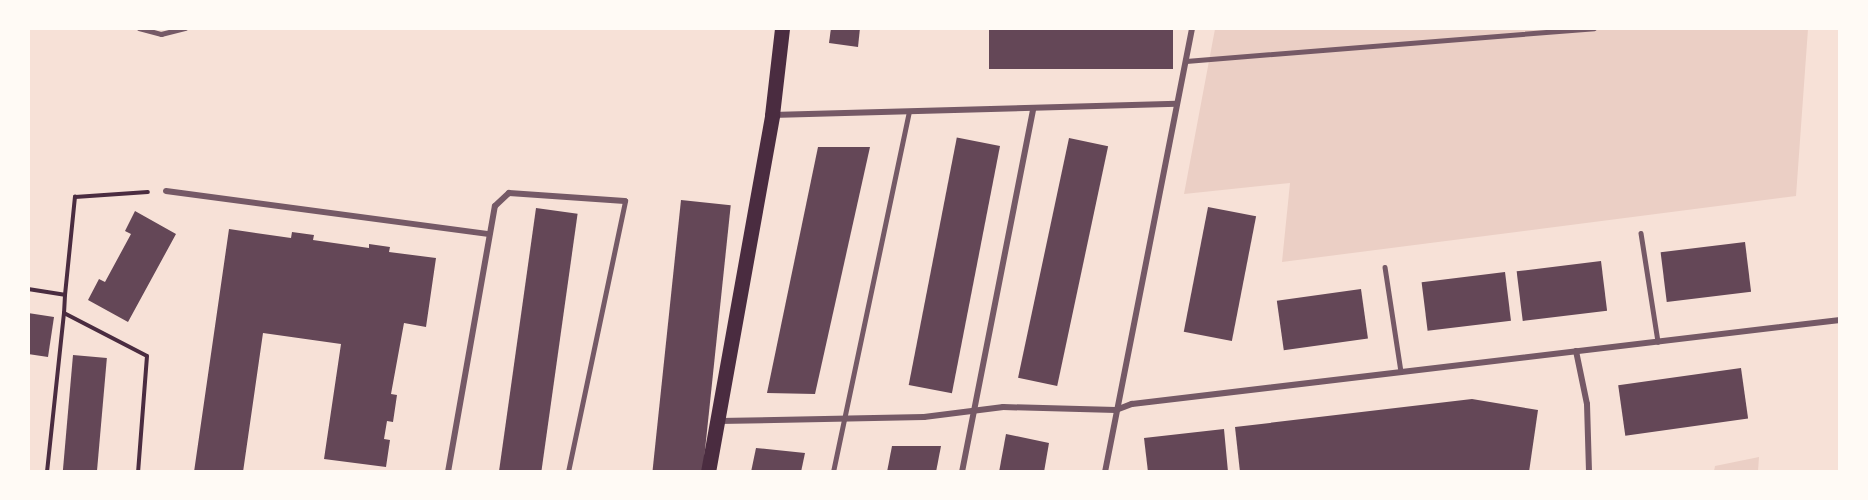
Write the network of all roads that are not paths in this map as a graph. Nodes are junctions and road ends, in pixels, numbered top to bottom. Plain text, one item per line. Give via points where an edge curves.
1 (139, 28) edge
2 (185, 28) edge
3 (782, 28) edge
4 (1192, 28) edge
5 (1594, 28) edge
6 (1186, 61) junction
7 (1177, 104) junction
8 (1033, 109) junction
9 (909, 112) junction
10 (772, 115) junction
11 (166, 191) road end
12 (625, 201) joint
13 (1641, 233) dead end
14 (489, 234) junction
15 (1385, 267) dead end
16 (1839, 320) edge
17 (1658, 342) junction
18 (1576, 351) junction
19 (1401, 372) junction
20 (1116, 410) junction
21 (974, 411) junction
22 (844, 418) junction
23 (717, 421) junction
24 (448, 471) edge
25 (568, 471) edge
26 (708, 471) edge
27 (833, 471) edge
28 (962, 471) edge
29 (1105, 471) edge
30 (1589, 471) edge

1 - 2 lane via 161,34
3 - 10 main road
4 - 6 street
5 - 6 lane
6 - 7 street
7 - 8 street
7 - 20 street
8 - 9 street
8 - 21 street
9 - 10 street
9 - 22 lane
10 - 23 main road
11 - 14 street
12 - 14 street via 509,193 495,206
12 - 25 lane
13 - 17 lane
14 - 24 street
15 - 19 lane
16 - 17 street
17 - 18 street
18 - 19 street
18 - 30 street via 1587,404
19 - 20 street via 1132,404
20 - 21 street via 1003,406
20 - 29 street
21 - 22 street via 924,417
21 - 28 street
22 - 23 street
22 - 27 lane
23 - 26 main road

